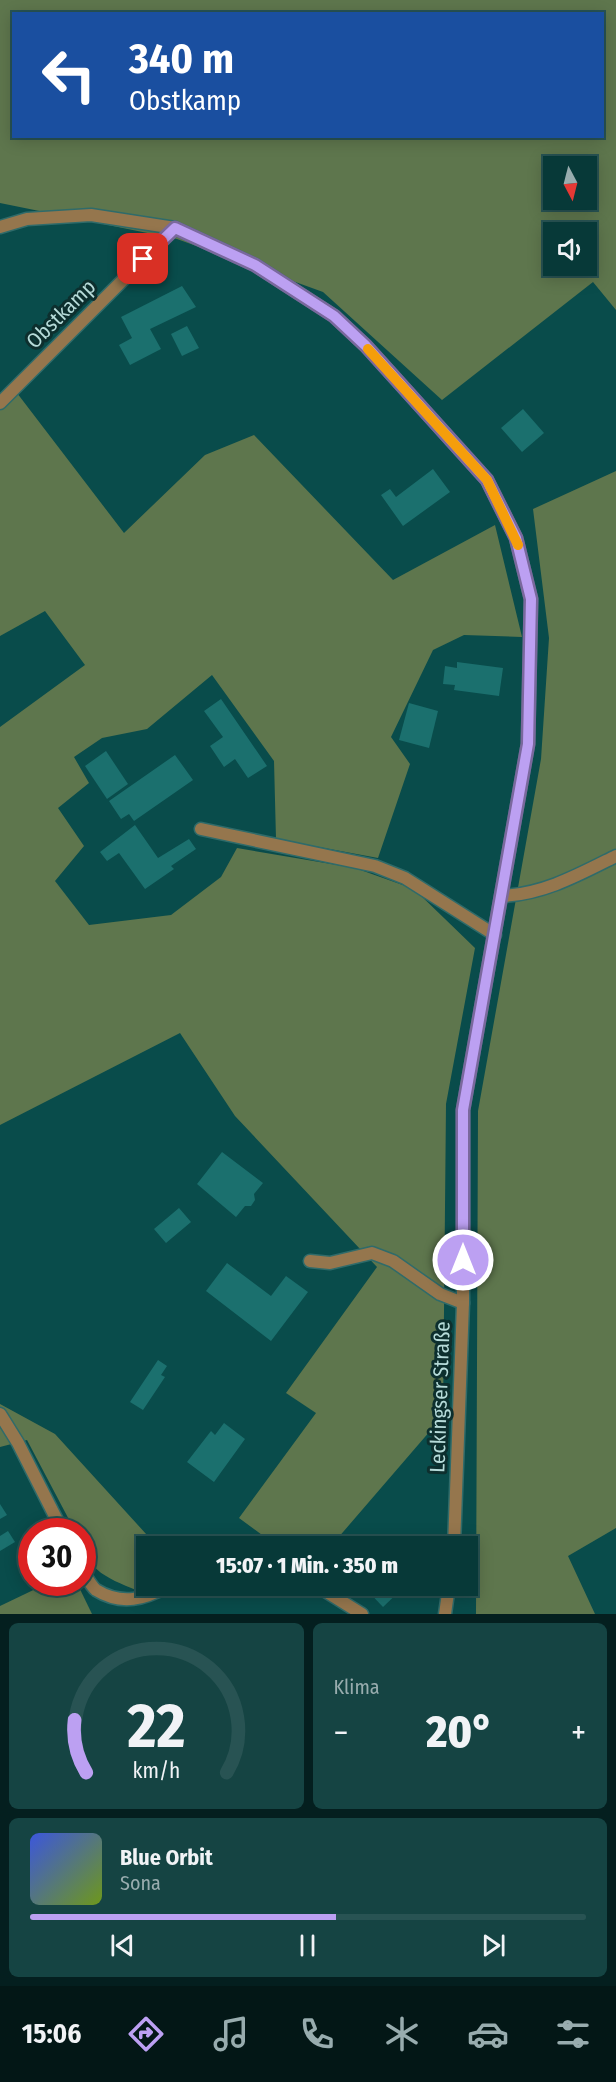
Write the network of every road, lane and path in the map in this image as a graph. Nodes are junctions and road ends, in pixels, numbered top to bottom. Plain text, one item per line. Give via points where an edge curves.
1 (0, 227) edge
2 (175, 228) junction
3 (0, 403) edge
4 (201, 829) dead end
5 (616, 856) edge
6 (502, 896) junction
7 (495, 935) junction
8 (310, 1261) dead end
9 (463, 1303) junction
10 (0, 1414) edge
11 (56, 1518) edge
12 (454, 1536) edge
13 (96, 1589) edge
14 (150, 1596) edge
15 (333, 1596) edge
16 (448, 1596) edge
17 (362, 1614) edge
18 (445, 1614) edge

1 - 2 street, Leckingser Straße via 27,219 91,215
2 - 3 street, Obstkamp
2 - 6 street, Leckingser Straße via 255,265 334,316 487,480 516,538 531,599 528,744
4 - 7 street via 375,866 405,878
5 - 6 street via 558,884 526,895
6 - 7 street, Leckingser Straße
7 - 9 street, Leckingser Straße via 463,1110
8 - 9 street via 336,1263 372,1253 393,1261 440,1294
9 - 12 street, Leckingser Straße
10 - 11 street
13 - 14 street via 124,1600
15 - 17 street
16 - 18 street

